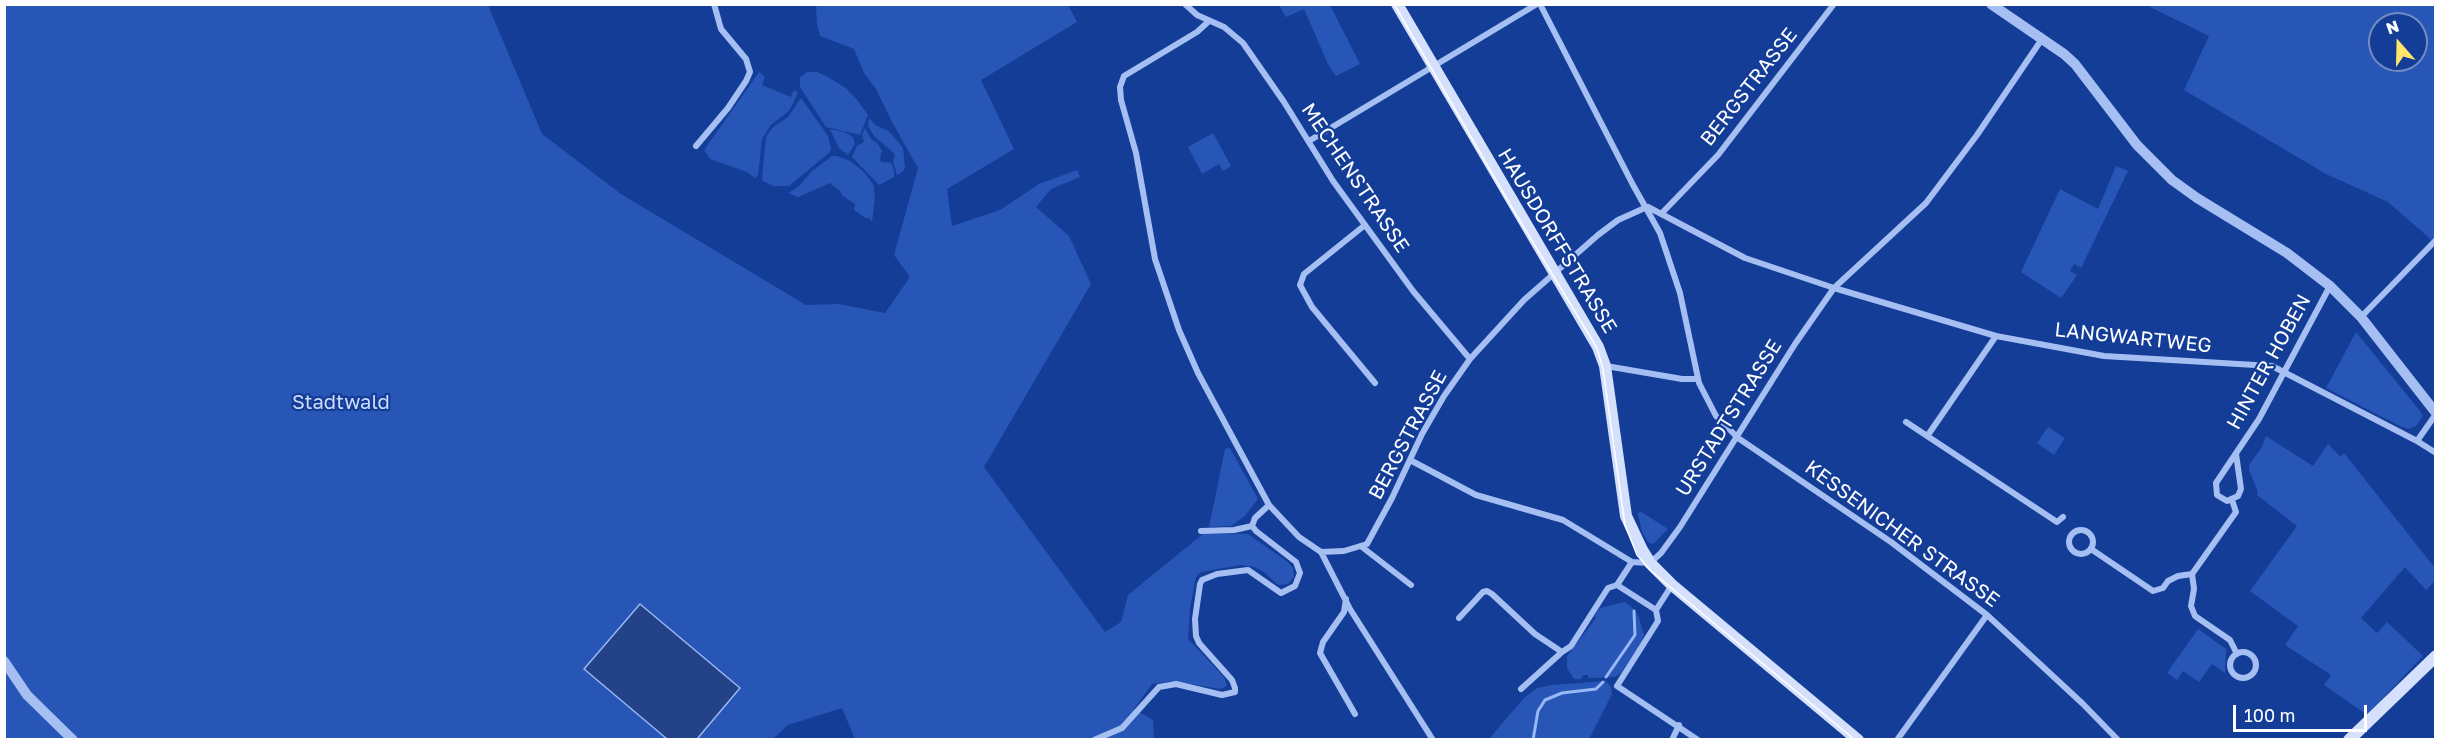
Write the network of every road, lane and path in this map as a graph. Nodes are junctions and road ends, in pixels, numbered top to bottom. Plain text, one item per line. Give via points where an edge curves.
1 (714, 4) edge
2 (1185, 4) edge
3 (1397, 4) edge
4 (1539, 4) edge
5 (1834, 4) edge
6 (1991, 4) edge
7 (1209, 21) junction
8 (2042, 39) junction
9 (1433, 67) junction
10 (1309, 141) junction
11 (696, 146) dead end
12 (1647, 207) junction
13 (1662, 213) junction
14 (1365, 225) junction
15 (2436, 240) edge
16 (1556, 272) junction
17 (2330, 286) junction
18 (1834, 288) junction
19 (2361, 317) junction
20 (1996, 336) junction
21 (1470, 359) junction
22 (1605, 366) junction
23 (2285, 372) junction
24 (1698, 379) junction
25 (1375, 383) dead end
26 (2436, 414) edge
27 (1906, 422) dead end
28 (1928, 435) junction
29 (1738, 438) junction
30 (2417, 441) junction
31 (2436, 453) edge
32 (2236, 454) junction
33 (1410, 460) junction
34 (2232, 500) junction
35 (1269, 505) junction
36 (2064, 517) dead end
37 (1252, 526) junction
38 (1200, 531) dead end
39 (1362, 547) junction
40 (2091, 549) junction
41 (1321, 552) junction
42 (1632, 562) junction
43 (1650, 563) junction
44 (2192, 574) junction
45 (1411, 585) dead end
46 (1617, 585) junction
47 (1672, 585) junction
48 (1346, 599) junction
49 (1656, 610) junction
50 (1987, 615) junction
51 (1459, 618) dead end
52 (1562, 652) junction
53 (2237, 654) junction
54 (2436, 656) edge
55 (4, 661) edge
56 (1521, 688) dead end
57 (1355, 714) dead end
58 (1679, 726) junction
59 (73, 740) edge
60 (1094, 740) edge
61 (1433, 740) edge
62 (1672, 740) edge
63 (1698, 740) edge
64 (1858, 740) edge
65 (1897, 740) edge
66 (2118, 740) edge
67 (2349, 740) edge

1 - 11 street via 721,29 746,59 750,72 728,108
2 - 7 street, MECHENSTRASSE
3 - 9 main road, HAUSDORFFSTRASSE
4 - 9 street
4 - 12 street, KESSENICHER STRASSE
5 - 13 street, BERGSTRASSE via 1718,155
6 - 8 street
7 - 10 street, MECHENSTRASSE via 1224,27 1243,43
7 - 35 street via 1129,72 1121,81 1120,94 1162,282 1198,373
8 - 17 street via 2075,64 2137,145 2172,180 2288,253
8 - 18 street, URSTADTSTRASSE via 1982,129 1918,212
9 - 10 street
9 - 16 main road, HAUSDORFFSTRASSE
10 - 14 street, MECHENSTRASSE
12 - 13 street, LANGWARTWEG
12 - 16 street, BERGSTRASSE via 1618,220
12 - 24 street, KESSENICHER STRASSE via 1674,269
13 - 18 street, LANGWARTWEG via 1745,258
14 - 21 street, MECHENSTRASSE
14 - 25 street via 1304,274 1300,285 1312,308
15 - 19 street
16 - 21 street, BERGSTRASSE via 1524,300
16 - 22 main road, HAUSDORFFSTRASSE
17 - 19 street
17 - 23 street, HINTER HOBEN
18 - 20 street, LANGWARTWEG
18 - 29 street, URSTADTSTRASSE
19 - 26 street
20 - 23 street, LANGWARTWEG via 2104,356 2272,366
20 - 28 street
21 - 33 street, BERGSTRASSE via 1444,396
22 - 24 street
22 - 43 main road, HAUSDORFFSTRASSE via 1626,516
23 - 30 street, LANGWARTWEG
23 - 32 street, HINTER HOBEN
24 - 29 street, KESSENICHER STRASSE via 1709,407
26 - 30 street
27 - 28 street
28 - 36 street via 2053,520 2060,522
29 - 43 street, URSTADTSTRASSE via 1680,527
29 - 50 street, KESSENICHER STRASSE via 1891,542
30 - 31 street, LANGWARTWEG
32 - 34 street, HINTER HOBEN via 2241,489
32 - 34 street, HINTER HOBEN via 2216,487 2219,498
33 - 39 street, BERGSTRASSE via 1372,538
33 - 42 street via 1476,495 1563,520
34 - 44 street, HINTER HOBEN via 2236,512
35 - 37 street
35 - 41 street via 1299,537
37 - 38 street
37 - 60 street via 1296,562 1300,573 1296,586 1281,593 1248,570 1202,580 1196,636 1232,680 1235,692 1222,695 1176,684 1159,687 1122,728
39 - 41 street
39 - 45 street
40 - 40 street via 2093,541 2086,531 2077,530 2069,537 2070,548 2076,554
40 - 44 street via 2153,591 2178,576
41 - 48 street
42 - 43 street
42 - 46 street
43 - 47 main road, HAUSDORFFSTRASSE
44 - 53 street via 2195,616 2230,640
46 - 49 street
46 - 52 street via 1608,588 1571,646
47 - 49 street
47 - 64 main road, HAUSDORFFSTRASSE
48 - 57 street via 1344,612 1320,653
48 - 61 street
49 - 58 street via 1658,621 1617,686
50 - 65 street
50 - 66 street, KESSENICHER STRASSE
51 - 52 street via 1487,591 1535,634
52 - 56 street
53 - 53 street via 2230,662 2233,672 2242,678 2251,675 2256,667 2253,657 2247,652
54 - 67 main road
55 - 59 street via 27,695
58 - 62 street
58 - 63 street

